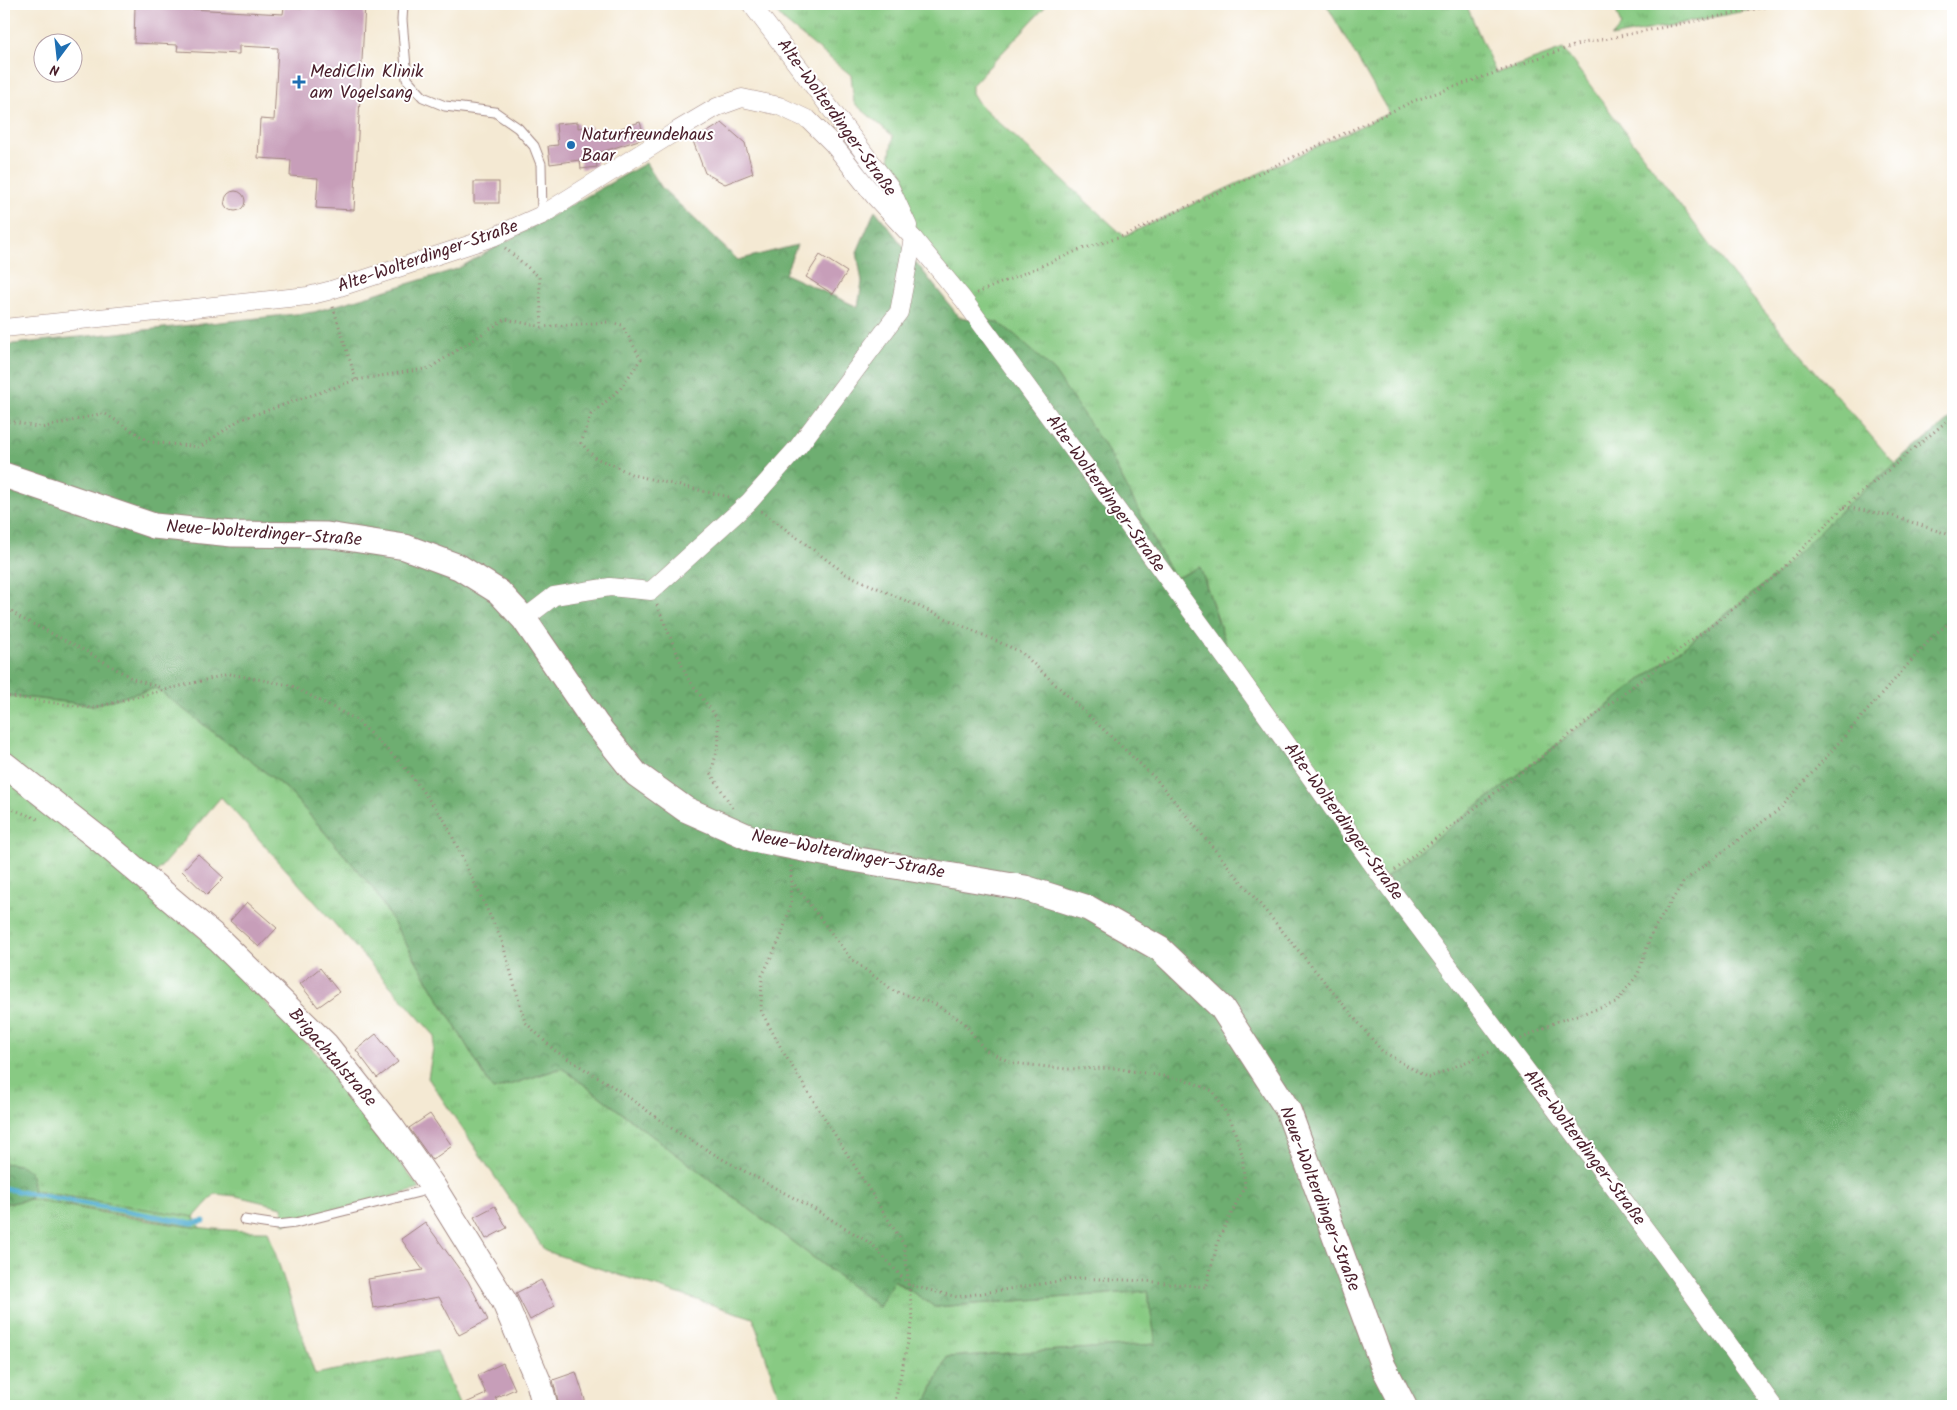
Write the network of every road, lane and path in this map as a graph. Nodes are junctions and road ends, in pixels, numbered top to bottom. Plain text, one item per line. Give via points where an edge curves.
1 (403, 4) edge
2 (751, 4) edge
3 (1781, 4) edge
4 (542, 215) junction
5 (492, 238) junction
6 (913, 238) junction
7 (328, 291) junction
8 (963, 299) junction
9 (542, 327) junction
10 (4, 328) edge
11 (356, 380) junction
12 (1953, 416) edge
13 (4, 420) edge
14 (4, 475) edge
15 (749, 502) junction
16 (1844, 507) junction
17 (1953, 536) edge
18 (651, 591) junction
19 (4, 605) edge
20 (524, 619) junction
21 (1953, 620) edge
22 (164, 689) junction
23 (4, 696) edge
24 (4, 764) edge
25 (753, 839) junction
26 (790, 847) junction
27 (1383, 879) junction
28 (791, 880) junction
29 (1507, 1045) junction
30 (434, 1188) junction
31 (244, 1220) dead end
32 (909, 1285) junction
33 (546, 1406) edge
34 (894, 1406) edge
35 (1404, 1406) edge
36 (1773, 1406) edge

1 - 4 lane via 407,79 423,97 445,106 494,112 518,128 534,146 541,164
2 - 6 street, Alte-Wolterdinger-Straße via 890,187
3 - 8 path via 1579,44 1416,100 1124,236 1078,250
4 - 5 street, Alte-Wolterdinger-Straße
4 - 6 street, Alte-Wolterdinger-Straße via 693,121 742,98 779,106 809,120
5 - 7 street, Alte-Wolterdinger-Straße
5 - 9 path via 539,277
6 - 8 street, Alte-Wolterdinger-Straße
6 - 15 street via 899,312 798,447
7 - 10 street, Alte-Wolterdinger-Straße via 308,296
7 - 11 path
8 - 27 street, Alte-Wolterdinger-Straße
9 - 11 path via 505,319 430,368
9 - 15 path via 608,322 622,325 641,359 620,389 591,415 581,443 595,458 633,475
11 - 13 path via 239,420 200,447 150,442 104,413 42,428
12 - 16 path
14 - 20 main road, Neue-Wolterdinger-Straße via 154,526 232,534 327,535 405,547 459,567 499,592
15 - 18 street
15 - 29 path via 846,574 1021,652 1155,778 1382,1051 1428,1078
16 - 17 path via 1893,516
16 - 27 path via 1774,578
18 - 20 street via 610,587 554,596
18 - 25 path via 686,677 717,718 719,742 711,774
19 - 22 path via 19,617 133,679
20 - 25 main road, Neue-Wolterdinger-Straße via 596,724 636,774 685,809
21 - 29 path via 1935,634 1780,809 1684,881 1652,932 1638,974 1616,1004 1558,1021
22 - 23 path via 92,708
22 - 32 path via 229,674 290,685 355,719 403,765 445,821 502,941 525,1022 554,1050 674,1130 873,1245
24 - 30 main road, Brigachtalstraße via 220,941 326,1045 392,1128
25 - 26 main road, Neue-Wolterdinger-Straße
26 - 28 path
26 - 35 main road, Neue-Wolterdinger-Straße via 1026,888 1088,908 1160,949 1222,1008 1288,1110 1383,1366
27 - 29 street, Alte-Wolterdinger-Straße
28 - 32 path via 791,904 781,937 762,976 761,1011 904,1245
28 - 32 path via 851,959 894,991 935,1004 963,1022 985,1050 1012,1063 1067,1069 1115,1068 1186,1080 1213,1091 1232,1123 1242,1154 1245,1186 1219,1238 1206,1287 1145,1280 1079,1278 957,1297
29 - 36 street, Alte-Wolterdinger-Straße
30 - 31 lane via 295,1223 277,1225
30 - 33 main road, Brigachtalstraße via 504,1300
32 - 34 path via 914,1319

